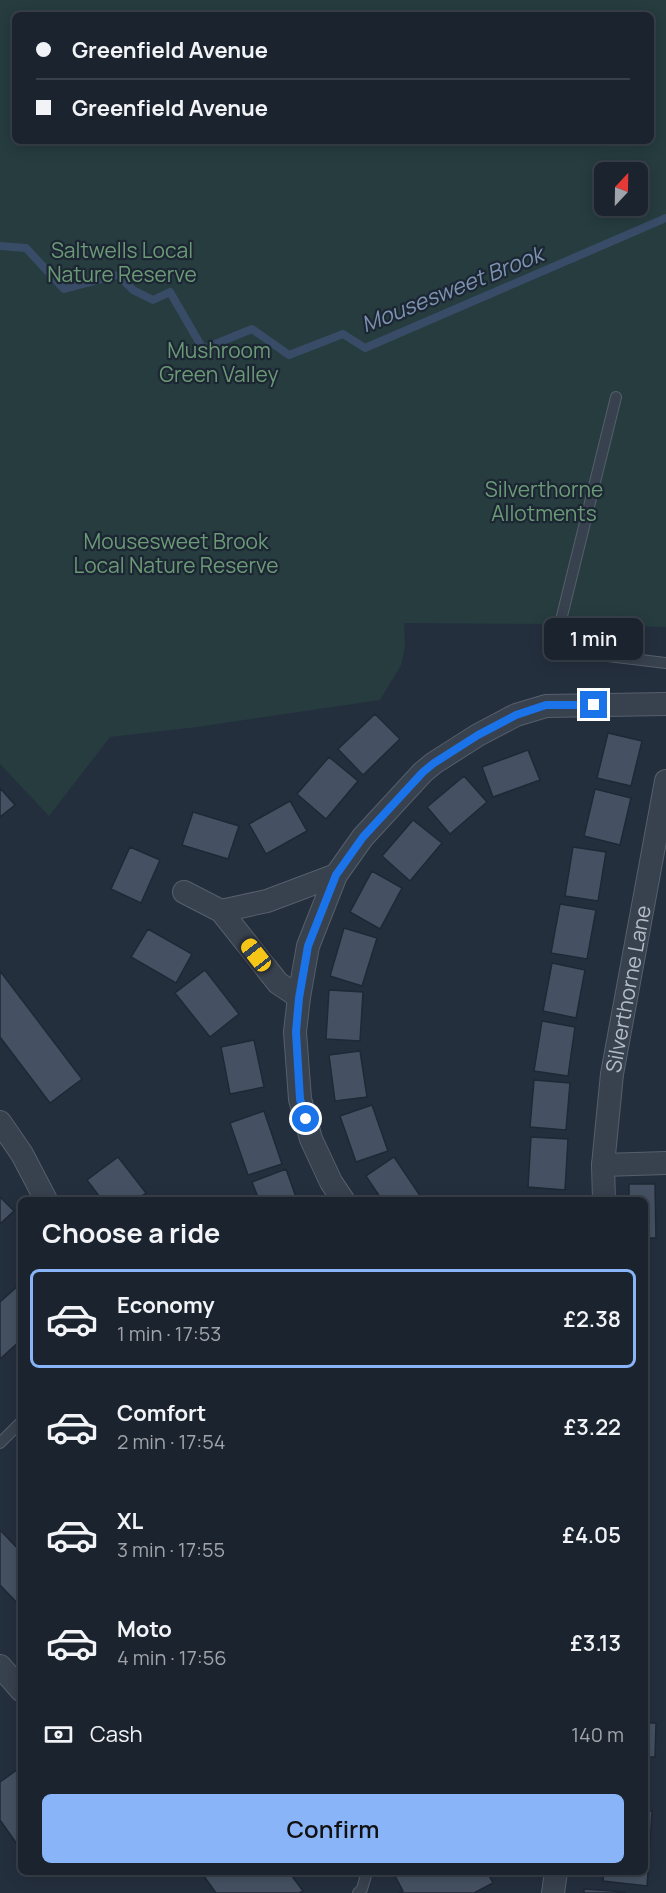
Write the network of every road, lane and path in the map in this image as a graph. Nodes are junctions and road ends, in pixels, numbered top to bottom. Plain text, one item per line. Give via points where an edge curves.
1 (616, 398) dead end
2 (666, 663) edge
3 (666, 704) edge
4 (666, 781) edge
5 (336, 875) junction
6 (184, 892) dead end
7 (221, 911) junction
8 (299, 998) junction
9 (0, 1122) edge
10 (666, 1163) edge
11 (603, 1165) junction
12 (44, 1197) edge
13 (341, 1197) edge
14 (604, 1197) edge
15 (18, 1425) edge
16 (0, 1443) edge
17 (0, 1666) edge
18 (18, 1687) edge
19 (366, 1875) edge
20 (556, 1875) edge
21 (358, 1893) edge
22 (553, 1893) edge

1 - 2 lane via 560,624 583,653
3 - 5 street via 546,705 516,715 423,772 363,837
4 - 11 street, Silverthorne Lane via 612,1074
5 - 7 street via 267,901
5 - 8 street via 308,946
6 - 7 street
7 - 8 street via 278,983
8 - 13 street via 296,1032 300,1099 311,1140
9 - 12 street
10 - 11 street
11 - 14 street, Silverthorne Lane
15 - 16 lane
17 - 18 street
19 - 21 lane
20 - 22 street

